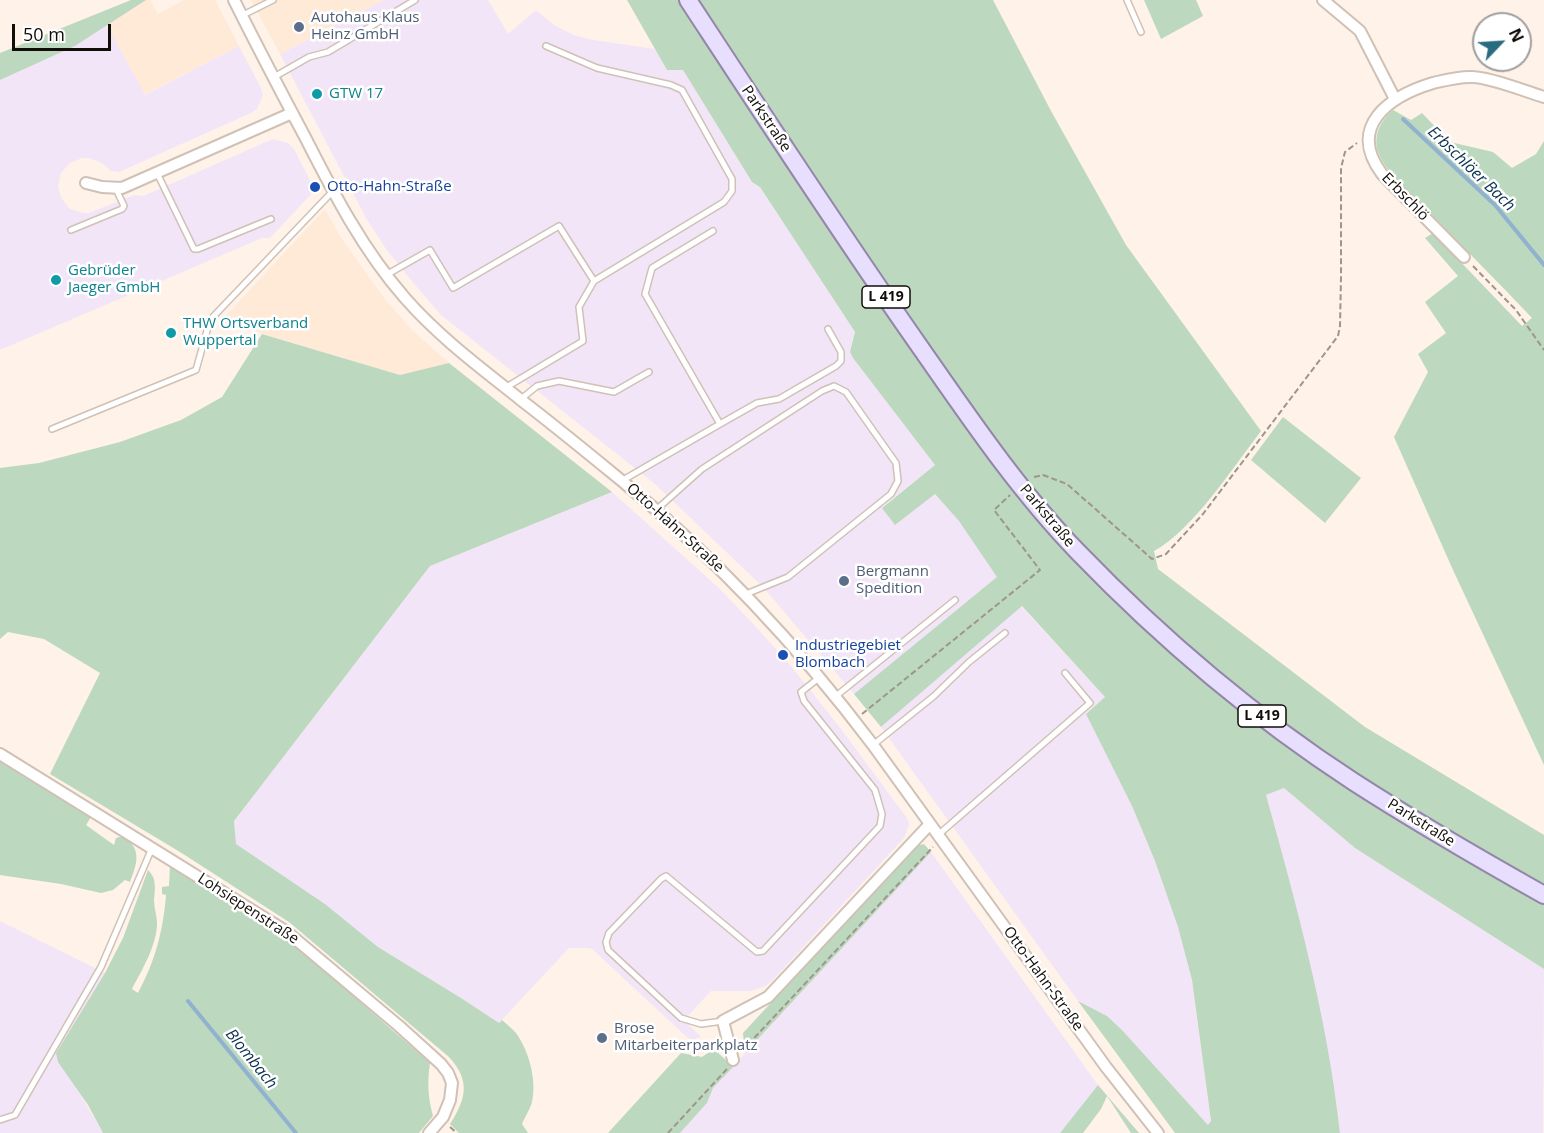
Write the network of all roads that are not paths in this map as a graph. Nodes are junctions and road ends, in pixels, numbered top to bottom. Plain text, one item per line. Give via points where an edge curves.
1 (234, 0) edge
2 (273, 0) edge
3 (415, 0) edge
4 (688, 0) edge
5 (1127, 0) edge
6 (1323, 0) edge
7 (242, 16) junction
8 (1141, 32) dead end
9 (546, 46) dead end
10 (274, 77) junction
11 (1544, 97) edge
12 (1395, 99) junction
13 (292, 113) junction
14 (157, 173) junction
15 (86, 183) dead end
16 (116, 189) junction
17 (333, 191) junction
18 (271, 219) dead end
19 (71, 230) dead end
20 (713, 231) dead end
21 (1464, 257) road end
22 (386, 275) junction
23 (594, 281) junction
24 (828, 329) dead end
25 (649, 372) dead end
26 (505, 387) junction
27 (521, 399) junction
28 (720, 424) junction
29 (52, 429) dead end
30 (622, 481) junction
31 (656, 510) junction
32 (746, 594) junction
33 (956, 600) dead end
34 (1005, 633) dead end
35 (1065, 673) dead end
36 (820, 677) junction
37 (836, 696) junction
38 (873, 745) junction
39 (0, 754) edge
40 (930, 824) junction
41 (939, 837) junction
42 (152, 848) junction
43 (1544, 895) edge
44 (723, 1021) junction
45 (733, 1060) road end
46 (0, 1120) edge
47 (429, 1133) edge
48 (1158, 1133) edge

1 - 7 street, Otto-Hahn-Straße
2 - 7 lane
3 - 10 lane via 328,52 309,57
4 - 43 main road, Parkstraße / L 419 via 886,299 986,439 1076,550 1237,698 1353,781
5 - 8 lane
6 - 12 street via 1360,31
7 - 10 street, Otto-Hahn-Straße
9 - 23 lane via 597,68 682,90 732,179 732,191 724,202
10 - 13 street, Otto-Hahn-Straße
11 - 12 street via 1474,76 1449,78
12 - 21 street, Erbschlö via 1377,114 1370,131 1374,164
13 - 14 street
13 - 17 street, Otto-Hahn-Straße
14 - 16 street
14 - 18 lane via 194,249
15 - 16 street
16 - 19 lane via 122,209
17 - 22 street, Otto-Hahn-Straße
17 - 29 lane via 210,320 196,370
20 - 28 lane via 652,268 645,294
22 - 23 lane via 430,250 453,288 559,226
22 - 26 street, Otto-Hahn-Straße via 430,324
23 - 26 lane via 579,307 584,341
24 - 28 lane via 841,352 841,361 836,366 778,399 757,403
25 - 27 lane via 614,392 559,381 537,386
26 - 27 street, Otto-Hahn-Straße
27 - 30 street, Otto-Hahn-Straße
28 - 30 lane
30 - 31 street, Otto-Hahn-Straße
31 - 32 street, Otto-Hahn-Straße
31 - 32 lane via 702,469 822,391 834,386 846,392 896,463 898,481 891,494 788,577
32 - 36 street, Otto-Hahn-Straße
33 - 37 lane
34 - 38 lane
35 - 41 lane via 1090,703
36 - 37 street, Otto-Hahn-Straße
36 - 44 lane via 801,692 804,701 875,790 882,814 880,826 763,951 757,952 666,876 609,933 606,942 608,950 681,1018 702,1024
37 - 38 street, Otto-Hahn-Straße
38 - 40 street, Otto-Hahn-Straße
39 - 42 street, Lohsiepenstraße
40 - 41 street, Otto-Hahn-Straße
40 - 44 street via 768,996
41 - 48 street, Otto-Hahn-Straße
42 - 46 lane via 100,967 15,1115
42 - 47 street, Lohsiepenstraße via 287,932 441,1064 452,1083 450,1100 443,1117
44 - 45 street

